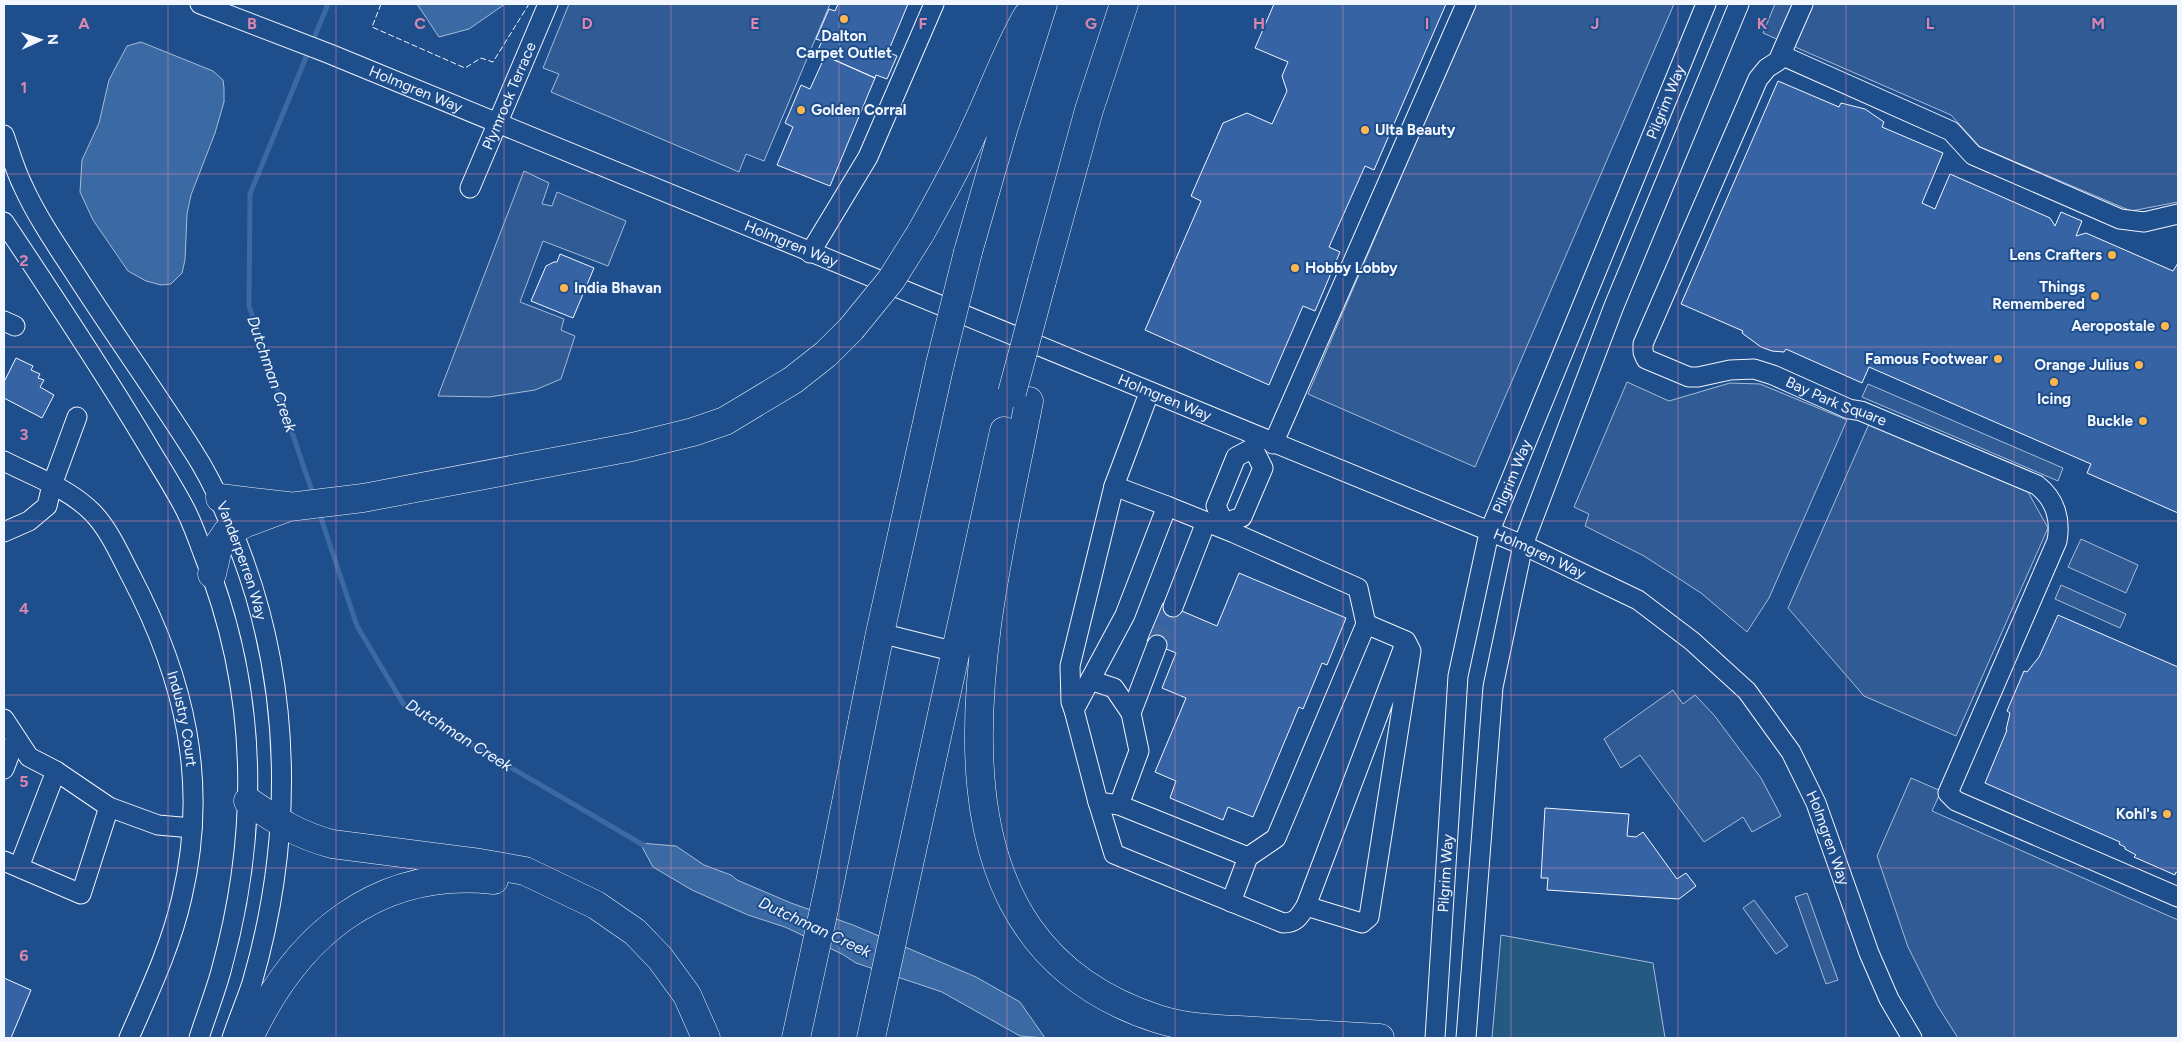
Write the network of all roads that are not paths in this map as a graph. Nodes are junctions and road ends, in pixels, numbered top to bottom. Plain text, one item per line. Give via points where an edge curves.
1 (200, 4) edge
2 (548, 4) edge
3 (934, 4) edge
4 (1034, 4) edge
5 (1043, 4) edge
6 (1124, 4) edge
7 (1466, 4) edge
8 (1706, 4) edge
9 (1739, 4) edge
10 (1803, 4) edge
11 (219, 7) edge
12 (1781, 55) junction
13 (497, 124) junction
14 (4, 136) edge
15 (470, 188) dead end
16 (2178, 214) edge
17 (4, 222) edge
18 (810, 253) junction
19 (1149, 393) junction
20 (1021, 397) junction
21 (77, 417) dead end
22 (1261, 443) junction
23 (4, 461) edge
24 (52, 485) junction
25 (1114, 486) junction
26 (220, 498) junction
27 (1167, 506) junction
28 (289, 507) junction
29 (1206, 522) junction
30 (232, 529) junction
31 (4, 532) edge
32 (1489, 533) junction
33 (1523, 546) junction
34 (212, 574) junction
35 (1173, 607) tunnel mouth
36 (1366, 624) junction
37 (880, 633) junction
38 (1406, 641) junction
39 (1157, 645) tunnel mouth
40 (956, 652) junction
41 (1090, 680) junction
42 (1074, 710) junction
43 (1131, 714) junction
44 (4, 720) edge
45 (16, 738) junction
46 (4, 769) edge
47 (56, 771) junction
48 (248, 801) junction
49 (1098, 802) junction
50 (1119, 805) junction
51 (109, 807) junction
52 (281, 824) junction
53 (192, 828) junction
54 (1248, 857) junction
55 (11, 864) edge
56 (553, 885) junction
57 (2178, 897) edge
58 (1231, 902) junction
59 (1306, 906) junction
60 (129, 1038) edge
61 (199, 1038) edge
62 (232, 1038) edge
63 (249, 1038) edge
64 (706, 1038) edge
65 (796, 1038) edge
66 (871, 1038) edge
67 (1380, 1038) edge
68 (1435, 1038) edge
69 (1466, 1038) edge
70 (1912, 1038) edge

1 - 11 street, Holmgren Way
2 - 13 street, Plymrock Terrace
3 - 18 street via 868,157
4 - 28 highway, bridge via 1010,45 971,137 920,234 891,280 851,329 793,380 725,421 693,432 632,447 363,498
5 - 37 highway, bridge via 968,252
6 - 20 highway, bridge via 1089,110 1040,289
7 - 22 street
8 - 32 street, Pilgrim Way
9 - 33 street, Pilgrim Way via 1614,306
10 - 12 street
11 - 13 street, Holmgren Way
12 - 16 street via 1951,131 1973,155 2120,219 2144,222
12 - 57 street, Bay Park Square via 1758,79 1643,344 1646,359 1698,378 1739,369 1764,372 2037,485 2047,494 2057,514 2057,541 1948,793 1956,801
13 - 15 street, Plymrock Terrace
13 - 18 street, Holmgren Way
14 - 26 street, Vanderperren Way via 23,187 50,234 195,453
17 - 34 street via 118,394 186,511
18 - 19 street, Holmgren Way
19 - 22 street, Holmgren Way
19 - 25 street
20 - 40 highway
20 - 67 highway via 986,627 979,694 978,761 984,815 998,865 1016,908 1045,949 1080,980 1116,1003 1159,1020 1201,1028
21 - 24 street
22 - 32 street, Holmgren Way
23 - 24 street, Industry Court
24 - 31 street via 47,506 29,521
24 - 53 street, Industry Court via 93,513 122,559 159,633 185,719 192,763
25 - 27 street
25 - 42 street via 1070,666
26 - 28 highway
26 - 30 street, Vanderperren Way
27 - 29 street
27 - 41 street via 1125,616
28 - 30 highway
29 - 35 street
29 - 36 street via 1358,588
30 - 34 highway via 218,544
30 - 52 street, Vanderperren Way via 262,616 272,668 281,748
32 - 33 street, Holmgren Way
32 - 68 street, Pilgrim Way via 1458,676
33 - 69 street, Pilgrim Way via 1493,687
33 - 70 street, Holmgren Way via 1638,600 1692,641 1747,691 1791,752 1813,797 1870,954 1889,999
34 - 48 street via 237,661 246,722
36 - 38 street
36 - 54 street via 1276,838
37 - 40 street
37 - 65 highway
38 - 59 street
38 - 59 street via 1412,651 1369,916 1362,923
39 - 43 street
40 - 66 highway
41 - 42 street
41 - 43 street via 1114,688
42 - 49 street
43 - 50 street via 1139,751
44 - 45 street
45 - 46 street
45 - 47 street via 29,757
47 - 51 street
47 - 55 street
48 - 52 highway
48 - 61 street via 234,913 221,971
49 - 50 street
49 - 58 street via 1114,854
50 - 54 street
51 - 53 street via 158,825
51 - 55 street via 81,894
52 - 56 highway via 332,844 525,871
52 - 62 street, Vanderperren Way via 269,911 252,983
53 - 60 street, Industry Court via 182,897 168,948
54 - 58 street
56 - 63 highway via 478,878 428,881 364,904 334,922 311,944 283,977
56 - 64 highway via 596,905 635,932 660,958 687,995
58 - 59 street via 1283,923 1298,919

